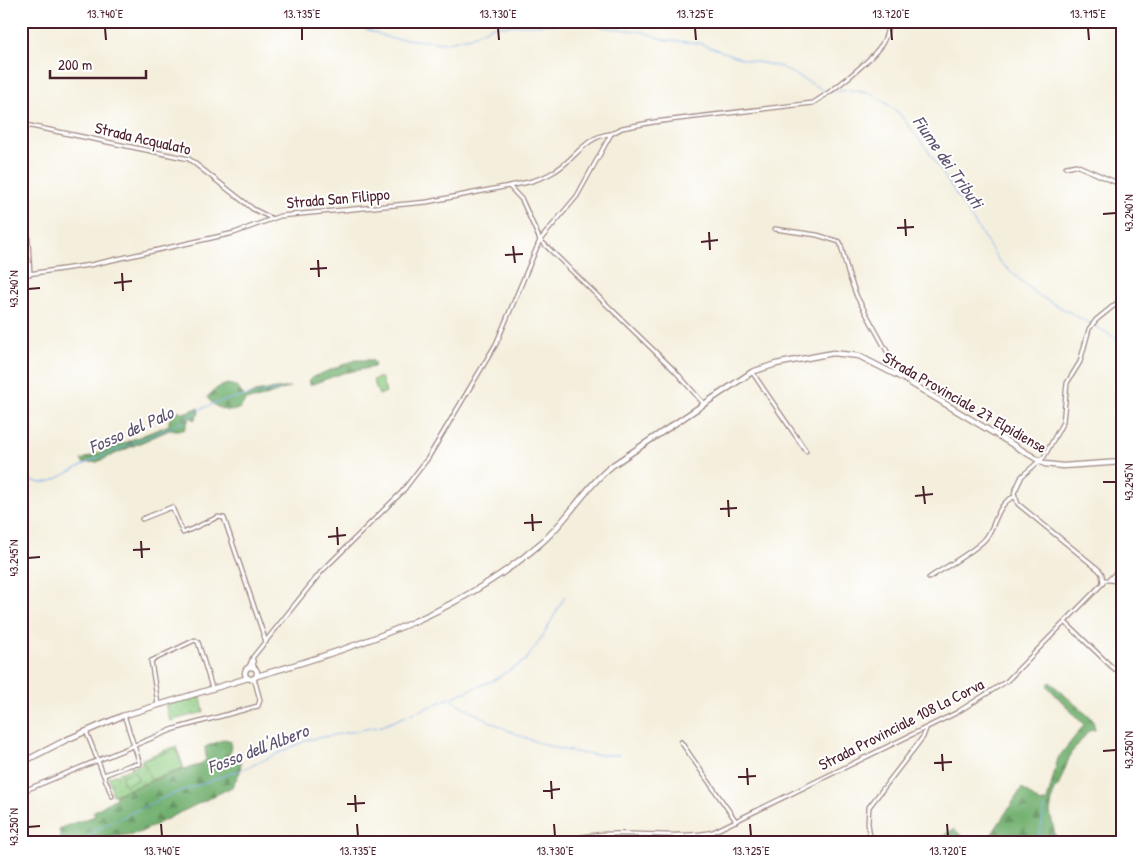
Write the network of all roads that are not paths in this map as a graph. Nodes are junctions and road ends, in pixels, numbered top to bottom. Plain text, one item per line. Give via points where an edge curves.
1 (889, 21) edge
2 (21, 124) edge
3 (611, 134) junction
4 (1066, 167) dead end
5 (1122, 185) edge
6 (509, 186) junction
7 (21, 195) edge
8 (272, 218) junction
9 (775, 229) dead end
10 (540, 240) junction
11 (30, 274) junction
12 (21, 275) edge
13 (1122, 298) edge
14 (752, 372) junction
15 (897, 375) junction
16 (704, 404) junction
17 (806, 451) dead end
18 (1040, 461) junction
19 (1122, 462) edge
20 (1014, 497) junction
21 (142, 519) dead end
22 (1122, 566) edge
23 (929, 578) dead end
24 (1104, 580) junction
25 (1109, 580) junction
26 (1122, 582) edge
27 (1066, 622) junction
28 (266, 642) junction
29 (1114, 669) dead end
30 (253, 674) junction
31 (234, 682) junction
32 (212, 688) junction
33 (158, 704) junction
34 (124, 715) junction
35 (926, 729) junction
36 (86, 731) junction
37 (681, 742) dead end
38 (134, 745) junction
39 (98, 759) junction
40 (21, 763) edge
41 (104, 775) junction
42 (21, 792) edge
43 (112, 796) dead end
44 (736, 822) junction
45 (704, 834) junction
46 (679, 835) junction
47 (581, 837) junction
48 (566, 843) edge
49 (583, 843) edge
50 (679, 843) edge
51 (708, 843) edge
52 (871, 843) edge

1 - 3 street, Strada San Filippo via 882,43 870,57 823,96 802,106 654,122 622,128
2 - 8 street, Strada Acqualato via 189,159 253,209
3 - 6 street, Strada San Filippo via 595,138 554,172 534,181
3 - 10 street via 577,196
4 - 5 street via 1076,165
6 - 8 street, Strada San Filippo via 427,202
6 - 10 street via 522,200
7 - 11 street via 27,224
8 - 11 street, Strada San Filippo via 234,233 90,265
9 - 15 street via 818,235 840,242 852,284
10 - 16 street via 676,370
10 - 28 street via 496,344 428,458 402,492 321,572
11 - 12 street, Strada San Filippo
13 - 18 street via 1094,322 1085,337 1080,362 1067,383 1063,422
14 - 15 main road, Strada Provinciale 27 Elpidiense via 817,355 840,353 859,356
14 - 16 main road, Strada Provinciale 27 Elpidiense
14 - 17 street
15 - 18 main road, Strada Provinciale 27 Elpidiense
16 - 30 main road, Strada Provinciale 27 Elpidiense via 607,470 542,542 478,587 393,632 263,674
18 - 19 main road, Strada Provinciale 27 Elpidiense via 1055,466
18 - 20 street via 1019,479
20 - 23 street via 1008,499 1001,509 984,541
20 - 24 street via 1018,504 1099,570
21 - 28 street via 172,507 184,533 218,517 224,518
22 - 25 street
24 - 25 street
24 - 27 street, Strada Provinciale 108 La Corva
25 - 26 street
27 - 29 street
27 - 35 street, Strada Provinciale 108 La Corva via 1007,681
28 - 30 street via 254,657
30 - 31 main road, Strada Provinciale 27 Elpidiense
30 - 31 main road, Strada Provinciale 27 Elpidiense via 245,672
30 - 38 street via 260,700 258,706 174,729
31 - 32 main road, Strada Provinciale 27 Elpidiense
32 - 33 main road, Strada Provinciale 27 Elpidiense
32 - 33 street via 195,640 151,661
33 - 34 main road, Strada Provinciale 27 Elpidiense
34 - 36 main road, Strada Provinciale 27 Elpidiense
34 - 38 street
35 - 44 street, Strada Provinciale 108 La Corva
35 - 52 street via 870,807
36 - 39 street
36 - 40 main road, Strada Provinciale 27 Elpidiense
37 - 44 street
38 - 39 street
38 - 41 street via 140,764
39 - 41 street
39 - 42 street
41 - 43 street
44 - 45 street, Strada Provinciale 108 La Corva
45 - 46 street, Strada Provinciale 108 La Corva
45 - 51 street
46 - 47 street, Strada Provinciale 108 La Corva
46 - 50 street
47 - 48 street, Strada Provinciale 108 La Corva
47 - 49 street

